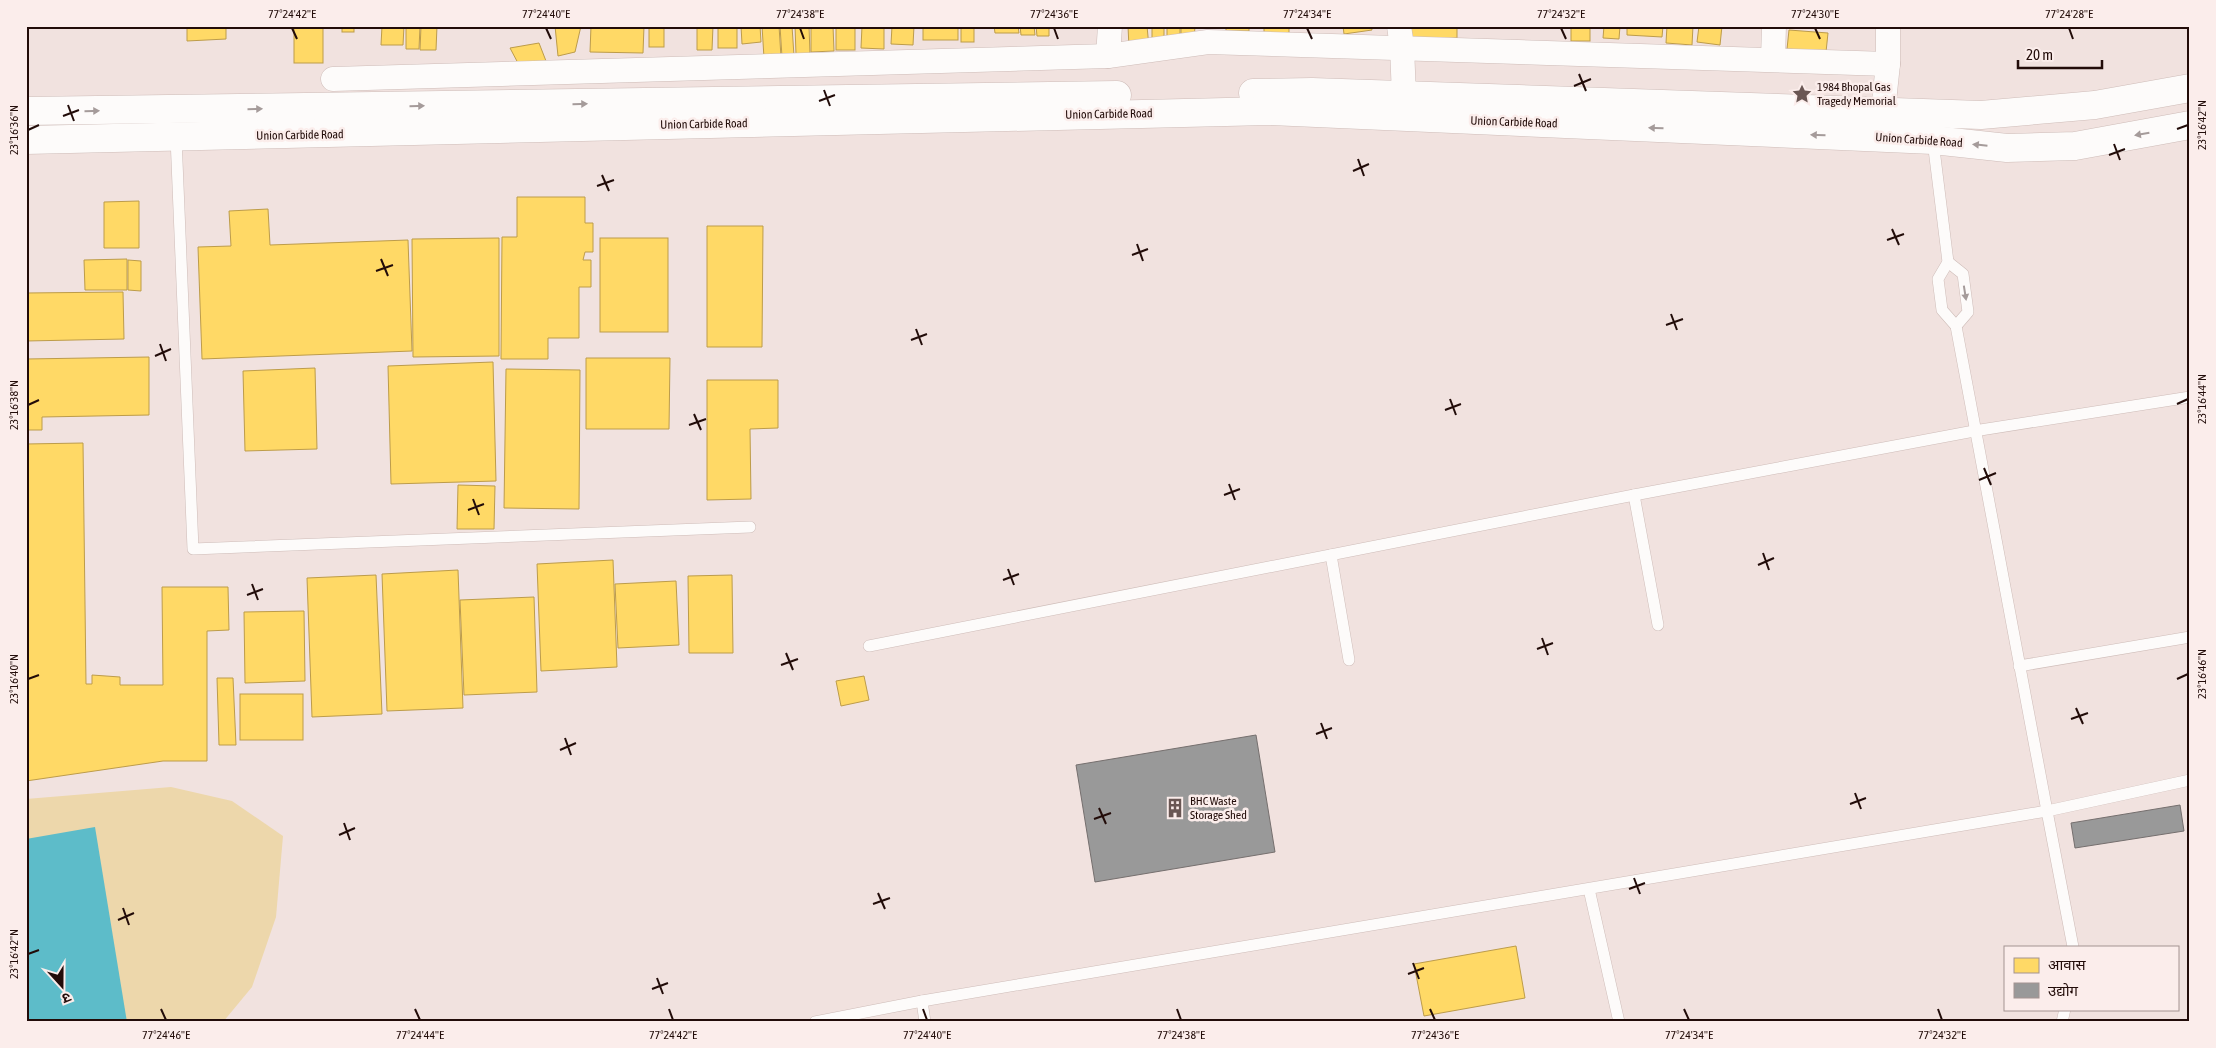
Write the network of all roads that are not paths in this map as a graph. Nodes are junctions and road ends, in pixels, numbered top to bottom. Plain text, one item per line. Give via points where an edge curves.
1 (1110, 26) edge
2 (1774, 26) edge
3 (1888, 26) edge
4 (1209, 34) edge
5 (1401, 37) edge
6 (1108, 56) junction
7 (1773, 59) junction
8 (1888, 64) junction
9 (333, 79) dead end
10 (2190, 88) edge
11 (1404, 96) junction
12 (26, 111) edge
13 (1883, 111) junction
14 (175, 124) junction
15 (2190, 125) edge
16 (1932, 127) junction
17 (26, 140) edge
18 (1948, 262) junction
19 (1956, 326) junction
20 (2190, 397) edge
21 (1974, 431) junction
22 (1634, 495) junction
23 (750, 527) dead end
24 (1330, 555) junction
25 (1658, 625) dead end
26 (2190, 637) edge
27 (869, 646) dead end
28 (1349, 660) dead end
29 (2019, 666) junction
30 (2190, 780) edge
31 (2047, 811) junction
32 (1589, 889) junction
33 (2074, 946) edge
34 (922, 1001) junction
35 (815, 1022) edge
36 (925, 1022) edge
37 (1619, 1022) edge

1 - 6 street
2 - 7 street
3 - 8 street
4 - 5 street
4 - 6 street
5 - 7 street
5 - 11 street
6 - 9 street
7 - 8 street
8 - 13 street
10 - 16 street, Union Carbide Road via 2096,105 1981,115
11 - 13 street, Union Carbide Road
14 -> 11 street, Union Carbide Road via 1312,92
12 -> 14 street, Union Carbide Road
13 - 16 street, Union Carbide Road
16 -> 14 street, Union Carbide Road via 1268,111
14 - 17 street, Union Carbide Road
14 - 23 lane via 193,549
15 -> 16 street, Union Carbide Road via 2075,146 2007,148
16 - 18 lane
18 - 19 lane via 1938,279 1942,310
18 -> 19 lane via 1963,274 1968,312
19 - 21 lane
20 - 21 lane
21 - 22 lane
21 - 29 lane
22 - 24 lane
22 - 25 lane
24 - 27 lane
24 - 28 lane
26 - 29 lane
29 - 31 lane
30 - 31 lane
31 - 32 lane
31 - 33 lane
32 - 34 lane
32 - 37 lane
34 - 35 lane
34 - 36 lane

